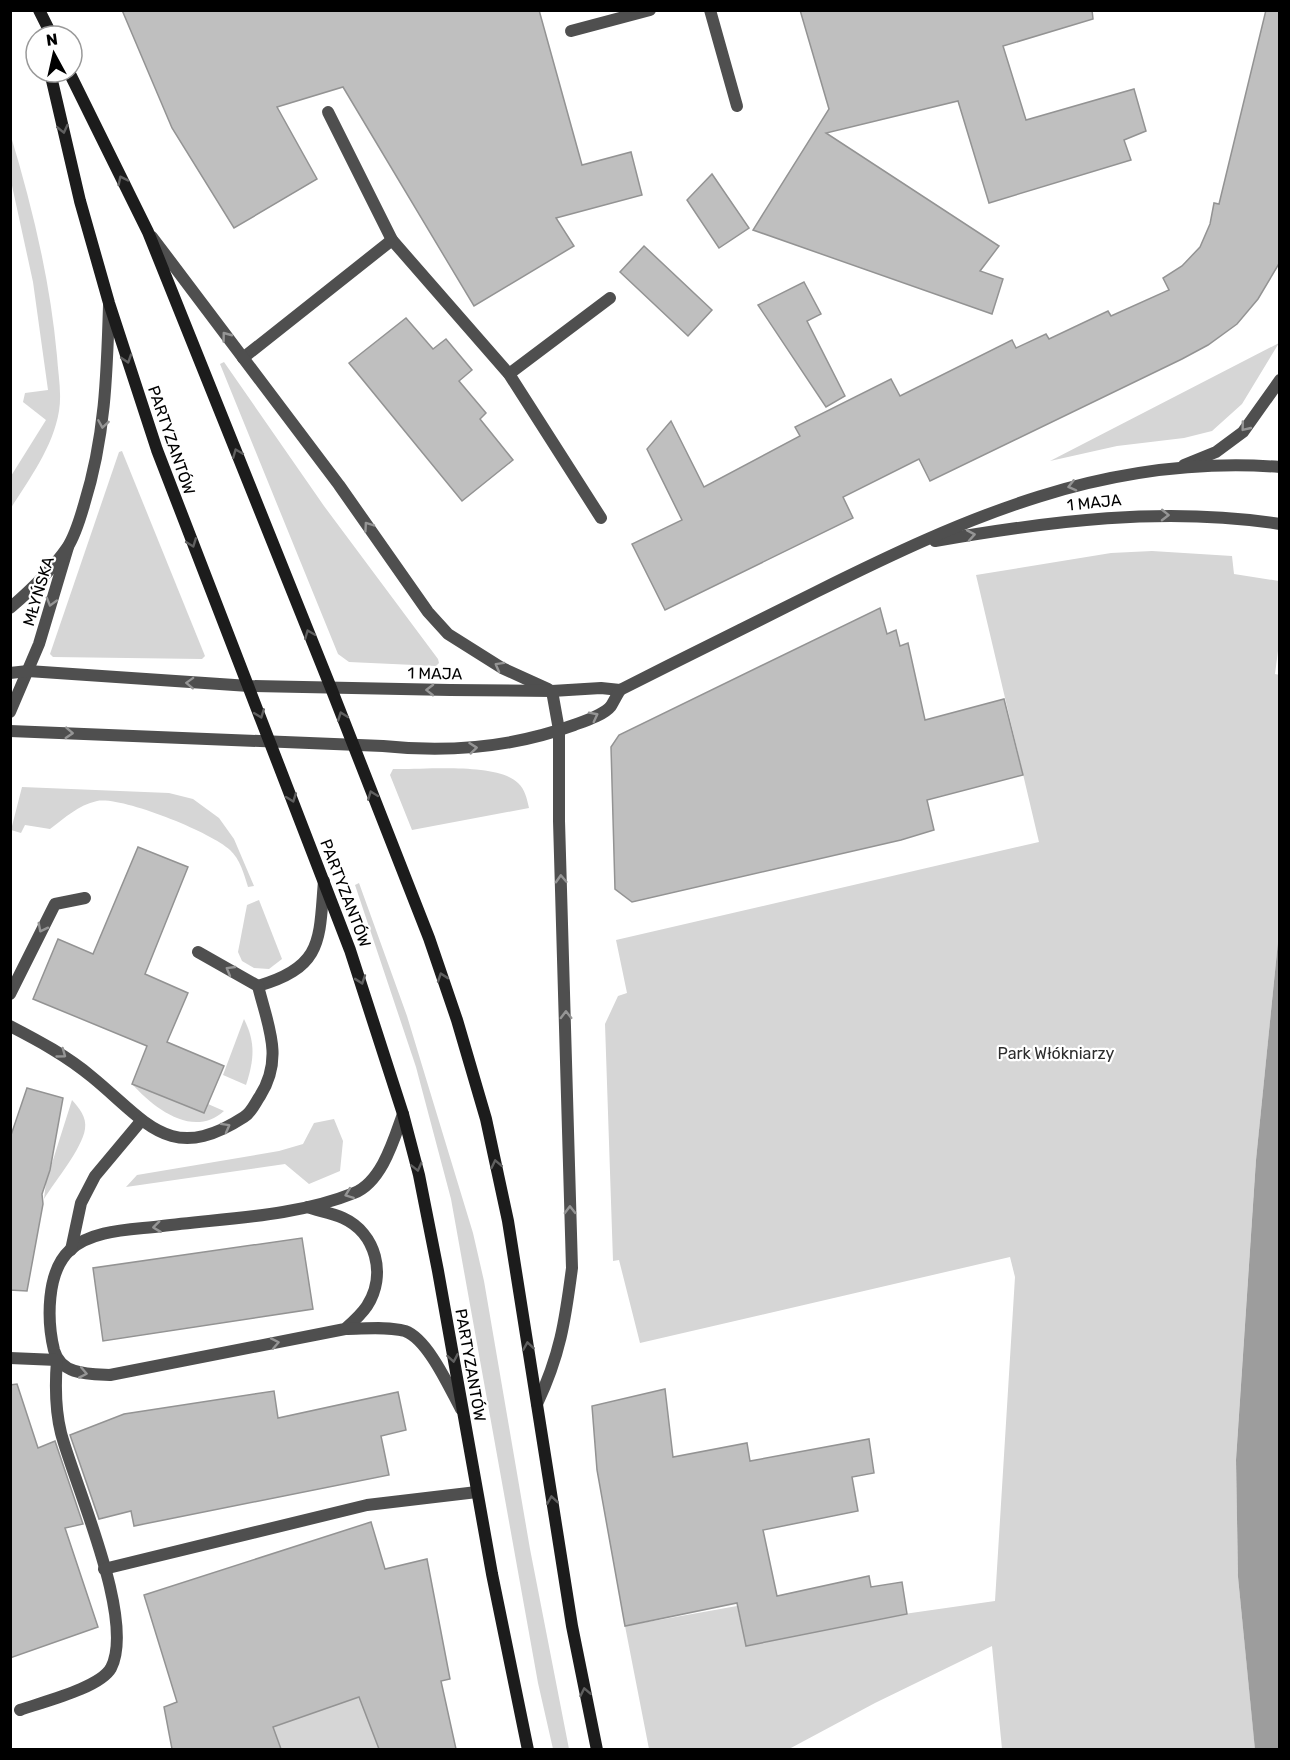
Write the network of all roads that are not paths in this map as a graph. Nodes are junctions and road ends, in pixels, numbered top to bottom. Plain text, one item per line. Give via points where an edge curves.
1 (37, 10) edge
2 (650, 10) edge
3 (710, 10) edge
4 (45, 24) edge
5 (571, 31) dead end
6 (53, 84) edge
7 (75, 84) edge
8 (737, 106) dead end
9 (328, 112) dead end
10 (148, 232) junction
11 (392, 240) junction
12 (610, 298) dead end
13 (109, 303) junction
14 (243, 358) junction
15 (509, 374) junction
16 (1280, 380) edge
17 (1184, 465) junction
18 (1280, 467) edge
19 (602, 518) dead end
20 (1280, 524) edge
21 (914, 545) junction
22 (69, 546) junction
23 (10, 608) edge
24 (27, 671) junction
25 (10, 673) edge
26 (249, 686) junction
27 (331, 688) junction
28 (620, 690) junction
29 (552, 691) junction
30 (10, 712) edge
31 (559, 730) junction
32 (10, 731) edge
33 (271, 743) junction
34 (352, 745) junction
35 (324, 881) junction
36 (85, 898) dead end
37 (198, 952) dead end
38 (258, 986) junction
39 (10, 994) edge
40 (10, 1026) edge
41 (403, 1114) junction
42 (141, 1121) junction
43 (307, 1208) junction
44 (71, 1250) junction
45 (345, 1329) junction
46 (10, 1358) edge
47 (57, 1360) junction
48 (537, 1404) junction
49 (462, 1410) junction
50 (477, 1492) junction
51 (104, 1569) junction
52 (21, 1710) dead end
53 (528, 1749) edge
54 (597, 1749) edge

1 - 4 main road
2 - 5 street
3 - 8 street
6 -> 13 main road, PARTYZANTÓW
10 -> 7 main road
9 - 11 street
14 -> 10 street
27 -> 10 main road
11 - 14 street
11 - 15 street
12 - 15 street
13 -> 22 street, MŁYŃSKA via 107,398 102,431 88,492
13 -> 26 main road, PARTYZANTÓW via 184,524
29 -> 14 street via 502,668 448,634
15 - 19 street
16 -> 17 street, 1 MAJA via 1242,432 1216,452
17 - 18 street, 1 MAJA
17 -> 21 street, 1 MAJA via 1068,486 1014,503
21 -> 20 street, 1 MAJA via 1017,527 1133,515 1188,515
21 - 28 street, 1 MAJA
22 - 23 street
22 -> 24 street, MŁYŃSKA
24 - 25 street, 1 MAJA
26 -> 24 street, 1 MAJA
24 - 30 street, MŁYŃSKA
26 - 27 street, 1 MAJA
26 -> 33 main road, PARTYZANTÓW
29 -> 27 street, 1 MAJA
34 -> 27 main road
28 - 29 street, 1 MAJA
31 -> 28 street, 1 MAJA via 610,708
29 - 31 street
34 -> 31 street, 1 MAJA via 427,751 471,749 518,742
48 -> 31 street via 564,1330 572,1268
32 -> 33 street, 1 MAJA
33 - 34 street, 1 MAJA
33 -> 35 main road, PARTYZANTÓW
48 -> 34 main road via 508,1221 486,1119 429,938
35 - 38 street via 319,939 309,960 276,981
35 -> 41 main road, PARTYZANTÓW via 374,1017
36 -> 39 street via 55,904
38 -> 37 street
42 -> 38 street via 170,1137 187,1139 216,1133 249,1113 274,1066 273,1041
40 -> 42 street via 53,1048
41 -> 43 street via 389,1151 375,1174 357,1192
41 -> 49 main road, PARTYZANTÓW via 419,1175
42 - 44 street via 81,1203
43 -> 44 street via 105,1234
43 - 45 street via 354,1224 375,1252 375,1287 369,1304
44 - 47 street via 55,1277 51,1304 50,1334
47 -> 45 street via 85,1374 110,1376
45 - 49 street via 407,1332 427,1350
46 - 47 street
47 - 51 street via 56,1398 61,1434
54 -> 48 main road via 572,1626
49 - 50 main road, PARTYZANTÓW
50 - 51 street via 367,1504
50 - 53 main road, PARTYZANTÓW
51 - 52 street via 115,1609 115,1654 110,1669 100,1680

